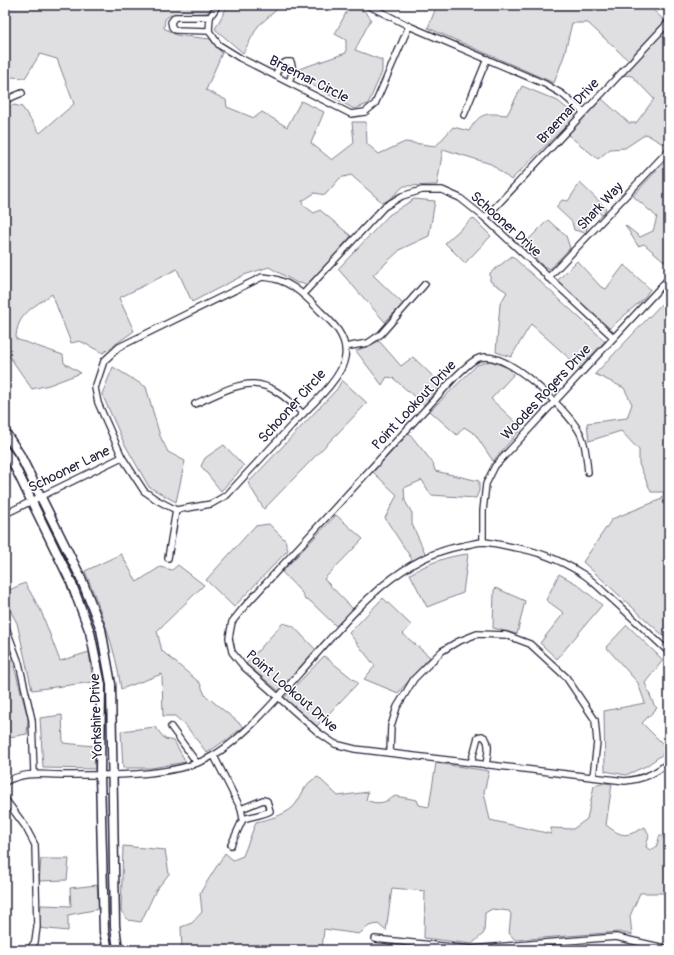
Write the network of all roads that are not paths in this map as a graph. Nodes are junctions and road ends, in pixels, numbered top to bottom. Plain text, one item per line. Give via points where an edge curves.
1 (218, 5) edge
2 (367, 5) edge
3 (210, 17) junction
4 (669, 22) edge
5 (409, 26) junction
6 (209, 31) junction
7 (487, 59) junction
8 (275, 75) junction
9 (289, 82) junction
10 (22, 93) dead end
11 (5, 100) edge
12 (583, 112) junction
13 (464, 115) dead end
14 (669, 150) edge
15 (485, 218) junction
16 (548, 278) junction
17 (669, 278) edge
18 (426, 284) dead end
19 (303, 294) junction
20 (613, 337) junction
21 (345, 347) junction
22 (553, 401) junction
23 (195, 404) dead end
24 (303, 414) junction
25 (5, 432) edge
26 (5, 451) edge
27 (122, 457) junction
28 (588, 472) dead end
29 (41, 496) junction
30 (31, 501) junction
31 (176, 510) junction
32 (5, 514) edge
33 (483, 542) junction
34 (168, 558) dead end
35 (5, 625) edge
36 (669, 652) edge
37 (278, 698) junction
38 (171, 727) dead end
39 (390, 753) junction
40 (214, 756) junction
41 (669, 762) edge
42 (197, 763) junction
43 (471, 763) junction
44 (486, 764) junction
45 (34, 773) junction
46 (100, 775) junction
47 (111, 775) junction
48 (593, 777) junction
49 (5, 782) edge
50 (5, 799) edge
51 (241, 809) junction
52 (243, 819) junction
53 (231, 845) dead end
54 (375, 939) dead end
55 (669, 948) edge
56 (29, 950) edge
57 (108, 950) edge
58 (118, 950) edge

1 - 3 street
2 - 5 street
3 - 6 street
3 - 6 street via 178,17 173,18 171,22 175,30
4 - 12 street, Braemar Drive
5 - 7 street
5 - 9 street, Braemar Circle via 375,104 365,112 351,114
6 - 8 street, Braemar Circle via 219,45
7 - 12 street via 545,84 562,94
7 - 13 street
8 - 9 street, Braemar Circle
8 - 9 street via 281,65 291,62 293,70
10 - 11 street
12 - 15 street, Braemar Drive
14 - 16 street, Shark Way
15 - 16 street, Schooner Drive
15 - 19 street, Schooner Drive via 460,198 442,190 422,190 402,196 384,207
16 - 20 street, Schooner Drive
17 - 20 street, Woodes Rogers Drive
18 - 21 street via 380,334 368,343
19 - 21 street via 336,326
19 - 27 street via 275,277 262,277 119,347 104,361 95,388 98,403
20 - 22 street, Woodes Rogers Drive
21 - 24 street, Schooner Circle via 345,358 339,372
22 - 28 street, Point Lookout Drive via 577,428 585,444
22 - 33 street, Woodes Rogers Drive via 495,466 486,484
22 - 37 street, Point Lookout Drive via 517,368 504,360 492,357 479,358 450,383 232,622 229,638 232,652 244,667
23 - 24 street via 234,386 252,383 270,387 286,397
24 - 31 street, Schooner Circle via 227,495 211,504
25 - 29 street, Yorkshire Drive
26 - 30 street, Yorkshire Drive
27 - 29 street, Schooner Lane
27 - 31 street via 144,491
29 - 30 street, Schooner Lane
29 - 47 street, Yorkshire Drive via 81,578 101,629 111,684
30 - 32 street, Schooner Lane
30 - 46 street, Yorkshire Drive via 71,582 90,632 101,685
31 - 34 street
33 - 36 street via 555,557 583,574
33 - 37 street via 428,556 403,570 363,604
35 - 45 street via 20,663 32,720
37 - 39 street, Point Lookout Drive via 335,744
37 - 40 street
38 - 42 street
39 - 43 street, Point Lookout Drive
39 - 48 street via 391,726 397,706 414,679 442,651 457,642 477,634 506,636 530,644 562,673 595,720 597,742
40 - 42 street
40 - 51 street
41 - 48 street, Point Lookout Drive via 657,772 642,779 625,781
42 - 47 street via 170,770
43 - 44 street, Point Lookout Drive
43 - 44 street via 476,741 482,736 488,742
44 - 48 street, Point Lookout Drive
45 - 46 street
45 - 49 street via 13,777
46 - 47 street
46 - 57 street, Yorkshire Drive via 104,932
47 - 58 street, Yorkshire Drive via 115,926
50 - 56 street via 35,845 37,927 35,942
51 - 52 street
51 - 52 street via 263,800 269,805 270,812 267,814 256,814
52 - 53 street
54 - 55 street via 471,949 616,937

